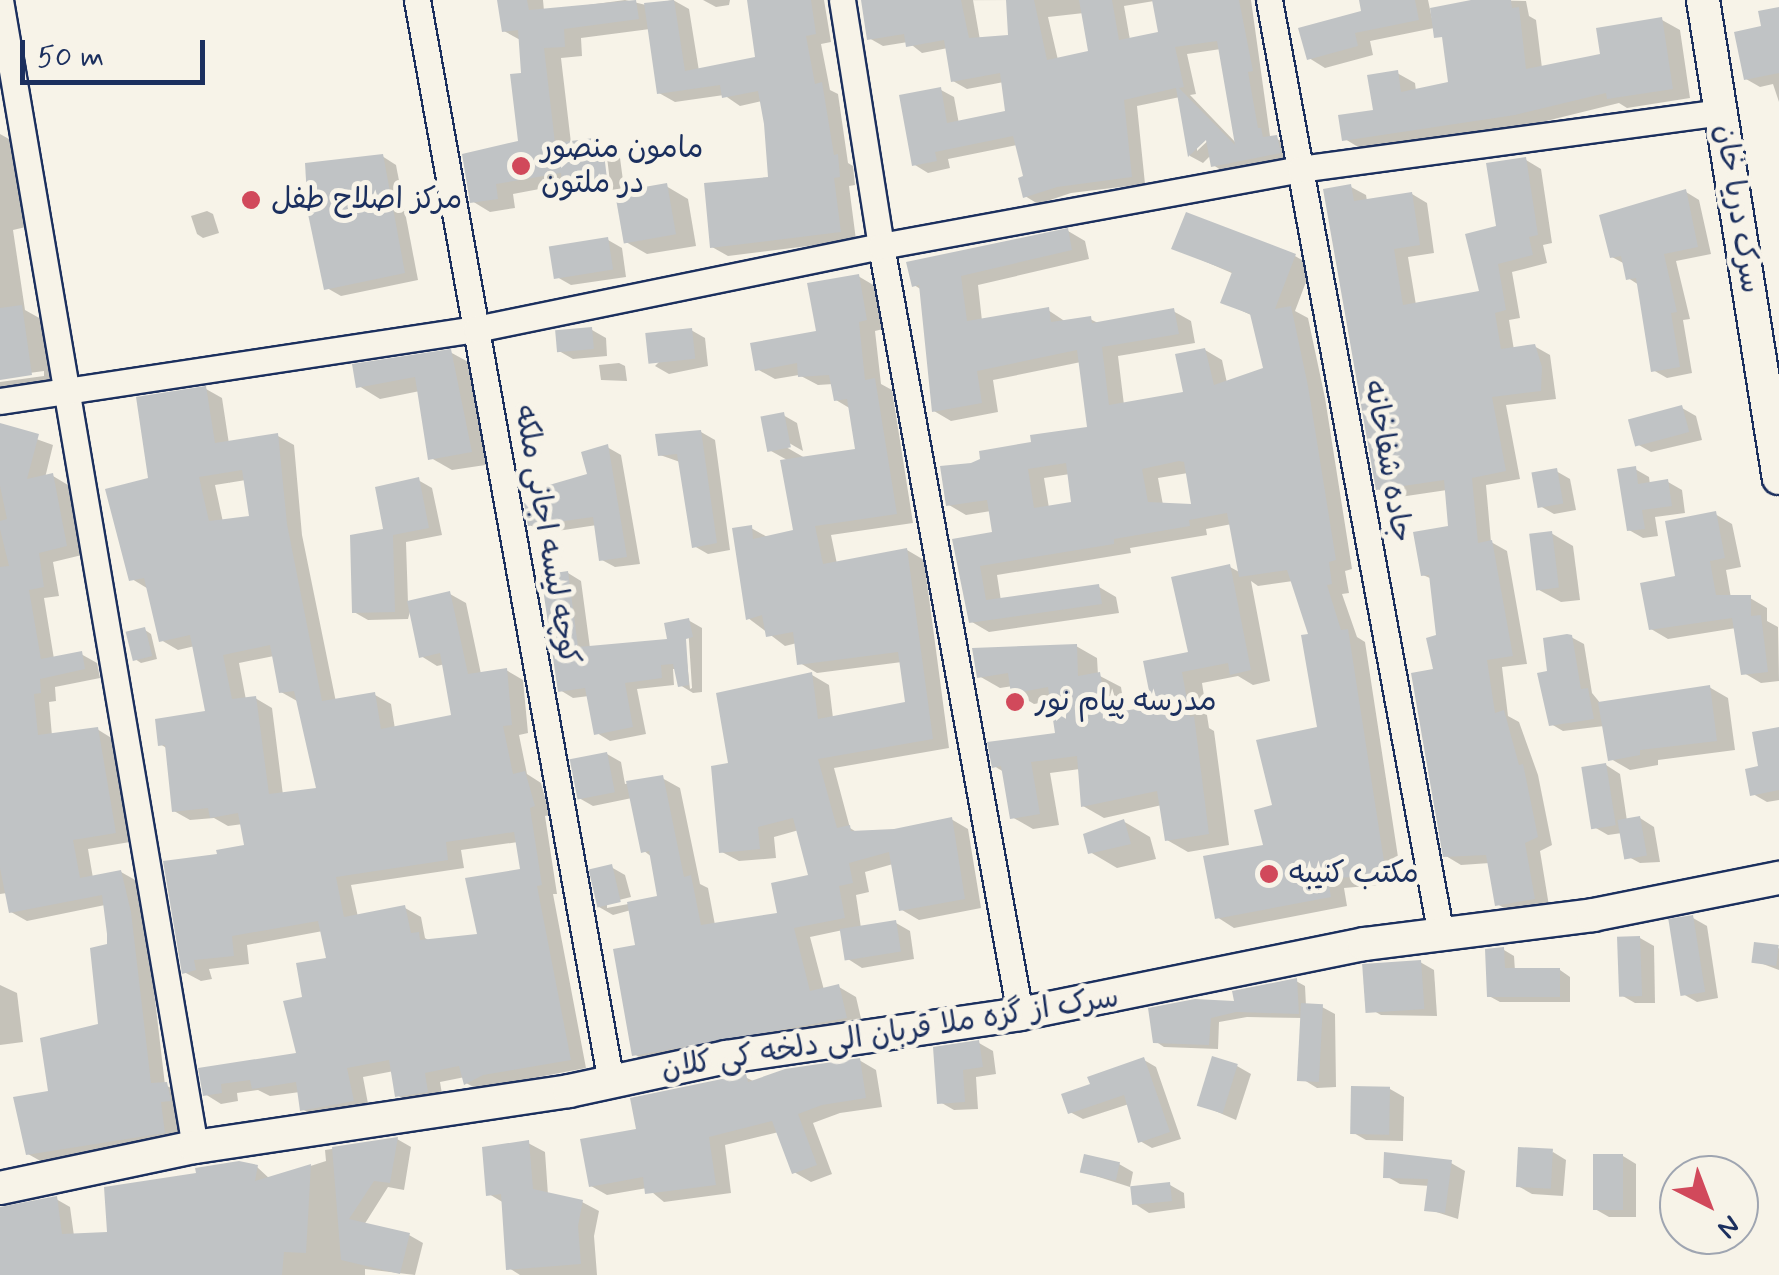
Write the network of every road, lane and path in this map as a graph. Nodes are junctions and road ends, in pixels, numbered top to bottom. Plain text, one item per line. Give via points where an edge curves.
1 (0, 0) edge
2 (416, 0) edge
3 (842, 0) edge
4 (1270, 0) edge
5 (1702, 0) edge
6 (1722, 112) junction
7 (1300, 170) junction
8 (881, 246) junction
9 (476, 328) junction
10 (67, 390) junction
11 (0, 401) edge
12 (1779, 478) edge
13 (1779, 878) edge
14 (1441, 934) junction
15 (1020, 1014) junction
16 (611, 1082) junction
17 (195, 1146) junction
18 (0, 1188) edge

1 - 10 street
2 - 9 street, کوچه لیسه اجانی ملکه
3 - 8 street
4 - 7 street, جاده شفاخانه
5 - 6 street, سرک دریا خان
6 - 7 street
6 - 12 street, سرک دریا خان
7 - 8 street
7 - 14 street, جاده شفاخانه
8 - 9 street
8 - 15 street
9 - 10 street
9 - 16 street, کوچه لیسه اجانی ملکه
10 - 11 street
10 - 17 street
13 - 14 street, سرک از گزه ملا قربان الی دلخه کی کلان via 1594,915
14 - 15 street, سرک از گزه ملا قربان الی دلخه کی کلان
15 - 16 street, سرک از گزه ملا قربان الی دلخه کی کلان via 726,1057
16 - 17 street, سرک از گزه ملا قربان الی دلخه کی کلان
17 - 18 street, سرک از گزه ملا قربان الی دلخه کی کلان

